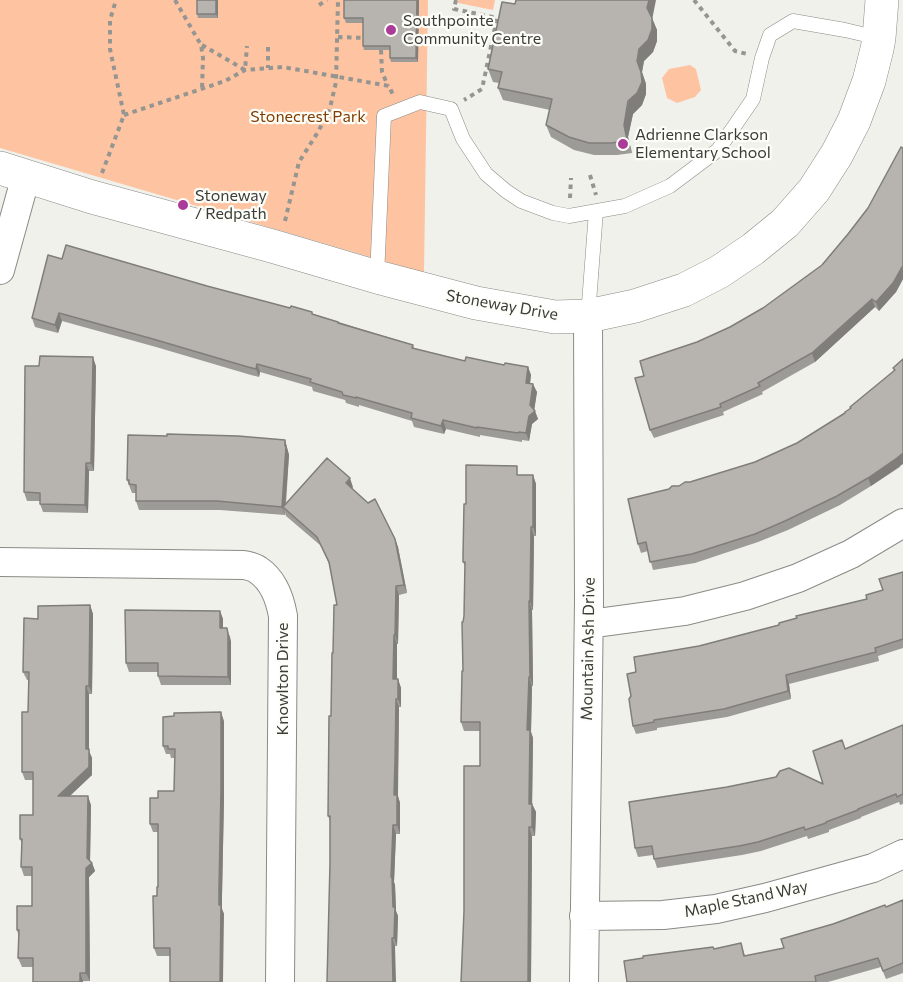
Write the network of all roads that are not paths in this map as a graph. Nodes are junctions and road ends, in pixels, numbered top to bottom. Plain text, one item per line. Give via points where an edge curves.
1 (882, 0) edge
2 (879, 38) junction
3 (13, 172) edge
4 (596, 212) junction
5 (0, 270) edge
6 (377, 277) junction
7 (588, 316) junction
8 (903, 523) edge
9 (0, 562) edge
10 (589, 624) junction
11 (903, 854) edge
12 (584, 916) junction
13 (280, 982) edge
14 (584, 982) edge

1 - 2 street, Stoneway Drive
2 - 4 lane via 793,21 770,35 753,99 718,150 670,186 625,206
2 - 7 street, Stoneway Drive via 869,81 850,129 814,190 785,223 736,261 684,290
3 - 5 street
3 - 6 street, Stoneway Drive
4 - 6 lane via 569,216 521,201 486,174 463,139 451,109 420,102 384,116
4 - 7 lane
6 - 7 street, Stoneway Drive via 513,310 555,317
7 - 10 street, Mountain Ash Drive
8 - 10 street via 850,554 745,596 685,611
9 - 13 street, Knowlton Drive via 244,565 258,569 274,588 284,616
10 - 12 street, Mountain Ash Drive
11 - 12 street, Maple Stand Way via 873,868 716,909 663,915
12 - 14 street, Mountain Ash Drive

